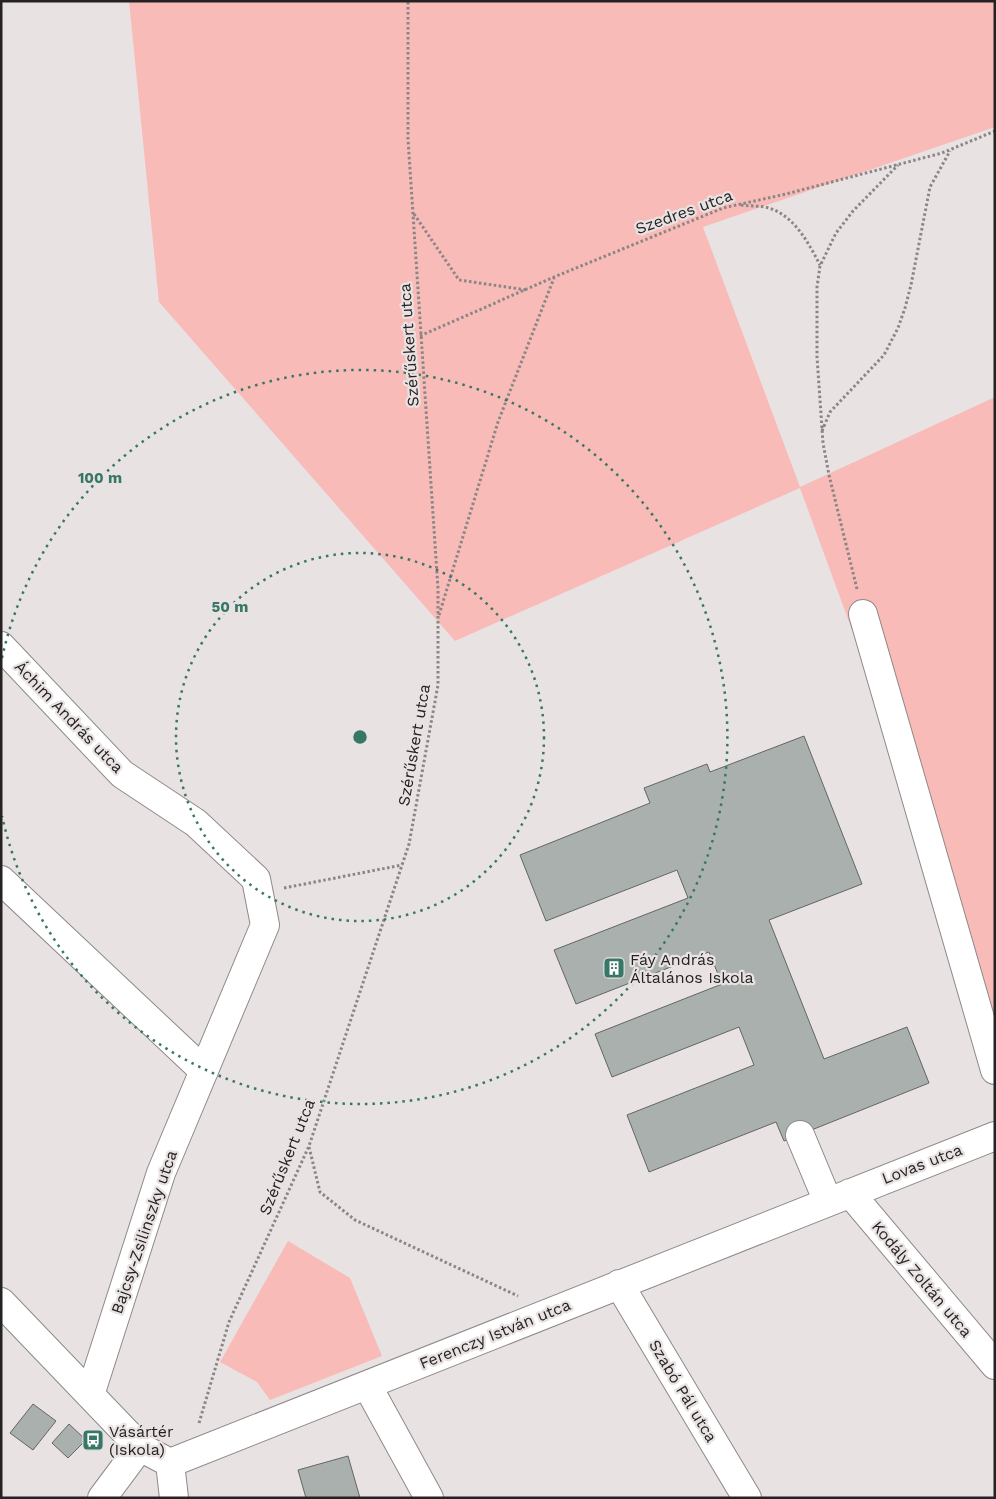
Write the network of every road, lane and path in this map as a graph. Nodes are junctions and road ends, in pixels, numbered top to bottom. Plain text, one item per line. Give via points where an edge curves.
1 (408, 1) edge
2 (995, 131) edge
3 (950, 150) junction
4 (899, 164) junction
5 (738, 205) junction
6 (413, 214) junction
7 (820, 266) junction
8 (554, 277) junction
9 (528, 290) junction
10 (420, 336) junction
11 (822, 432) junction
12 (863, 614) joint
13 (438, 618) junction
14 (1, 646) edge
15 (402, 865) junction
16 (1, 880) edge
17 (257, 886) junction
18 (995, 1070) edge
19 (204, 1071) junction
20 (800, 1135) dead end
21 (995, 1136) edge
22 (309, 1146) junction
23 (839, 1197) junction
24 (619, 1284) junction
25 (1, 1302) edge
26 (552, 1311) junction
27 (995, 1366) edge
28 (367, 1384) junction
29 (90, 1395) junction
30 (140, 1447) junction
31 (180, 1459) junction
32 (102, 1498) edge
33 (174, 1498) edge
34 (429, 1498) edge
35 (747, 1498) edge

1 - 6 path, Szérűskert utca via 408,139
2 - 3 path, Szedres utca
3 - 4 path, Szedres utca
3 - 11 path via 930,187 906,308 898,328 884,355 830,412
4 - 5 path, Szedres utca
4 - 7 path via 836,232
5 - 7 path via 767,208 785,216 808,244
5 - 8 path, Szedres utca
6 - 9 path via 460,280
6 - 10 path, Szérűskert utca
7 - 11 path via 817,358
8 - 9 path, Szedres utca
8 - 13 path via 498,422
9 - 10 path, Szedres utca
10 - 13 path, Szérűskert utca
11 - 12 path via 829,475
12 - 18 street
13 - 15 path, Szérűskert utca via 438,685 409,844
14 - 17 street, Áchim András utca via 122,774 196,823
15 - 17 path
15 - 22 path, Szérűskert utca
16 - 19 street
17 - 19 street, Bajcsy-Zsilinszky utca via 265,925
19 - 29 street, Bajcsy-Zsilinszky utca via 161,1173
20 - 23 street, Kodály Zoltán utca
21 - 23 street, Lovas utca
22 - 26 path via 320,1192 355,1220
22 - 31 path, Szérűskert utca via 229,1322
23 - 24 street, Ferenczy István utca
23 - 27 street, Kodály Zoltán utca
24 - 26 street, Ferenczy István utca
24 - 35 street, Szabó Pál utca
25 - 29 street
26 - 28 street, Ferenczy István utca
28 - 31 street, Ferenczy István utca
28 - 34 street
29 - 30 street
30 - 31 street
30 - 32 street
31 - 33 street

